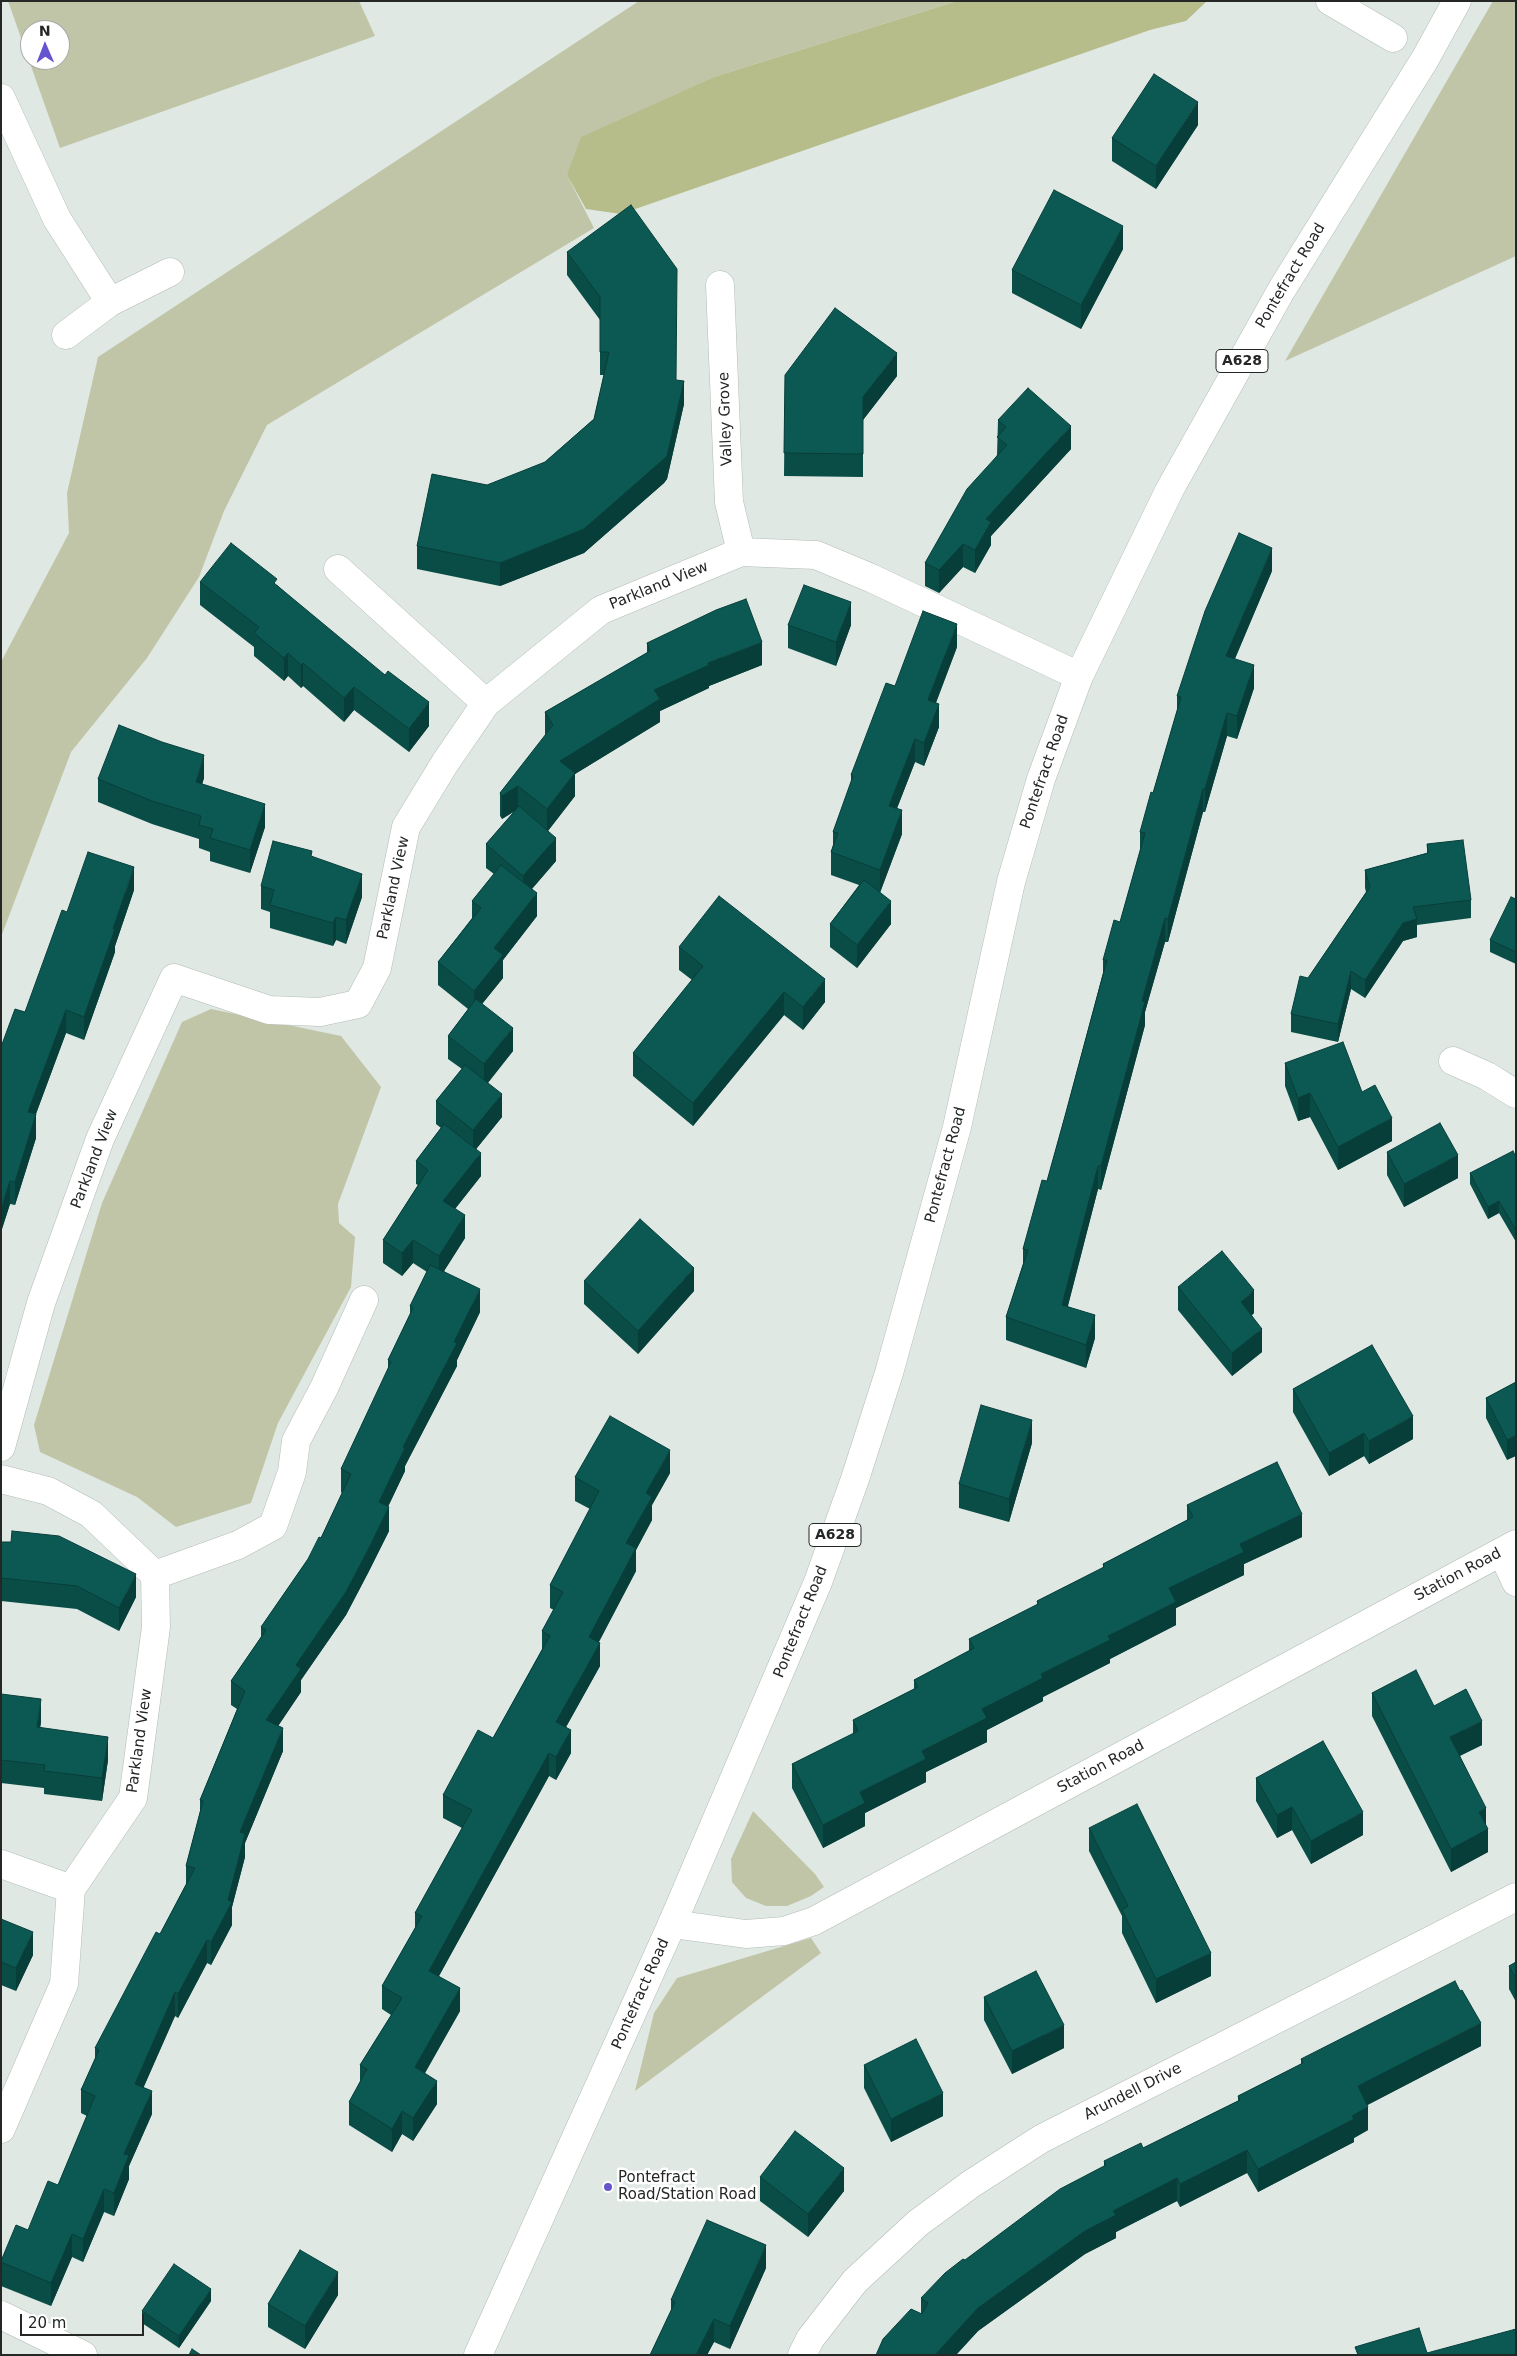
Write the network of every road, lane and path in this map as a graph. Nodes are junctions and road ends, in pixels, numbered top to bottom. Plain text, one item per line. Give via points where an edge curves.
1 (1330, 1) edge
2 (1457, 1) edge
3 (1393, 38) dead end
4 (1, 98) edge
5 (170, 272) dead end
6 (720, 285) dead end
7 (110, 302) junction
8 (66, 335) dead end
9 (741, 552) junction
10 (338, 569) dead end
11 (1079, 676) junction
12 (486, 703) junction
13 (1453, 1061) dead end
14 (1516, 1094) edge
15 (364, 1300) dead end
16 (1, 1447) edge
17 (1, 1479) edge
18 (1509, 1548) edge
19 (155, 1574) junction
20 (1516, 1582) edge
21 (1, 1864) edge
22 (72, 1890) junction
23 (1516, 1897) edge
24 (672, 1924) junction
25 (1, 2129) edge
26 (1, 2315) edge
27 (83, 2355) edge
28 (478, 2355) edge
29 (802, 2355) edge

1 - 3 main road
2 - 11 main road, Pontefract Road / A628 via 1426,59 1282,289 1170,488
4 - 7 main road via 58,218
5 - 7 main road
6 - 9 main road, Valley Grove via 729,502
7 - 8 main road
9 - 11 main road, Parkland View via 816,554
9 - 12 main road, Parkland View via 601,610
10 - 12 main road
11 - 24 main road, Pontefract Road / A628 via 1041,779 1011,882 957,1127 889,1373 858,1470 818,1582
12 - 16 main road, Parkland View via 406,827 377,968 358,1004 320,1012 269,1010 174,978 100,1139 41,1303
13 - 14 main road
15 - 19 main road via 296,1441 292,1472 273,1526 238,1545
17 - 19 main road via 48,1491 91,1514
18 - 20 main road
18 - 24 main road, Station Road via 814,1921 784,1931 746,1934
19 - 22 main road, Parkland View via 156,1627 133,1798
21 - 22 main road
22 - 25 main road, Parkland View via 64,1984
23 - 29 main road, Arundell Drive via 1041,2139 918,2222 855,2281 810,2339
24 - 28 main road, Pontefract Road / A628
26 - 27 main road

